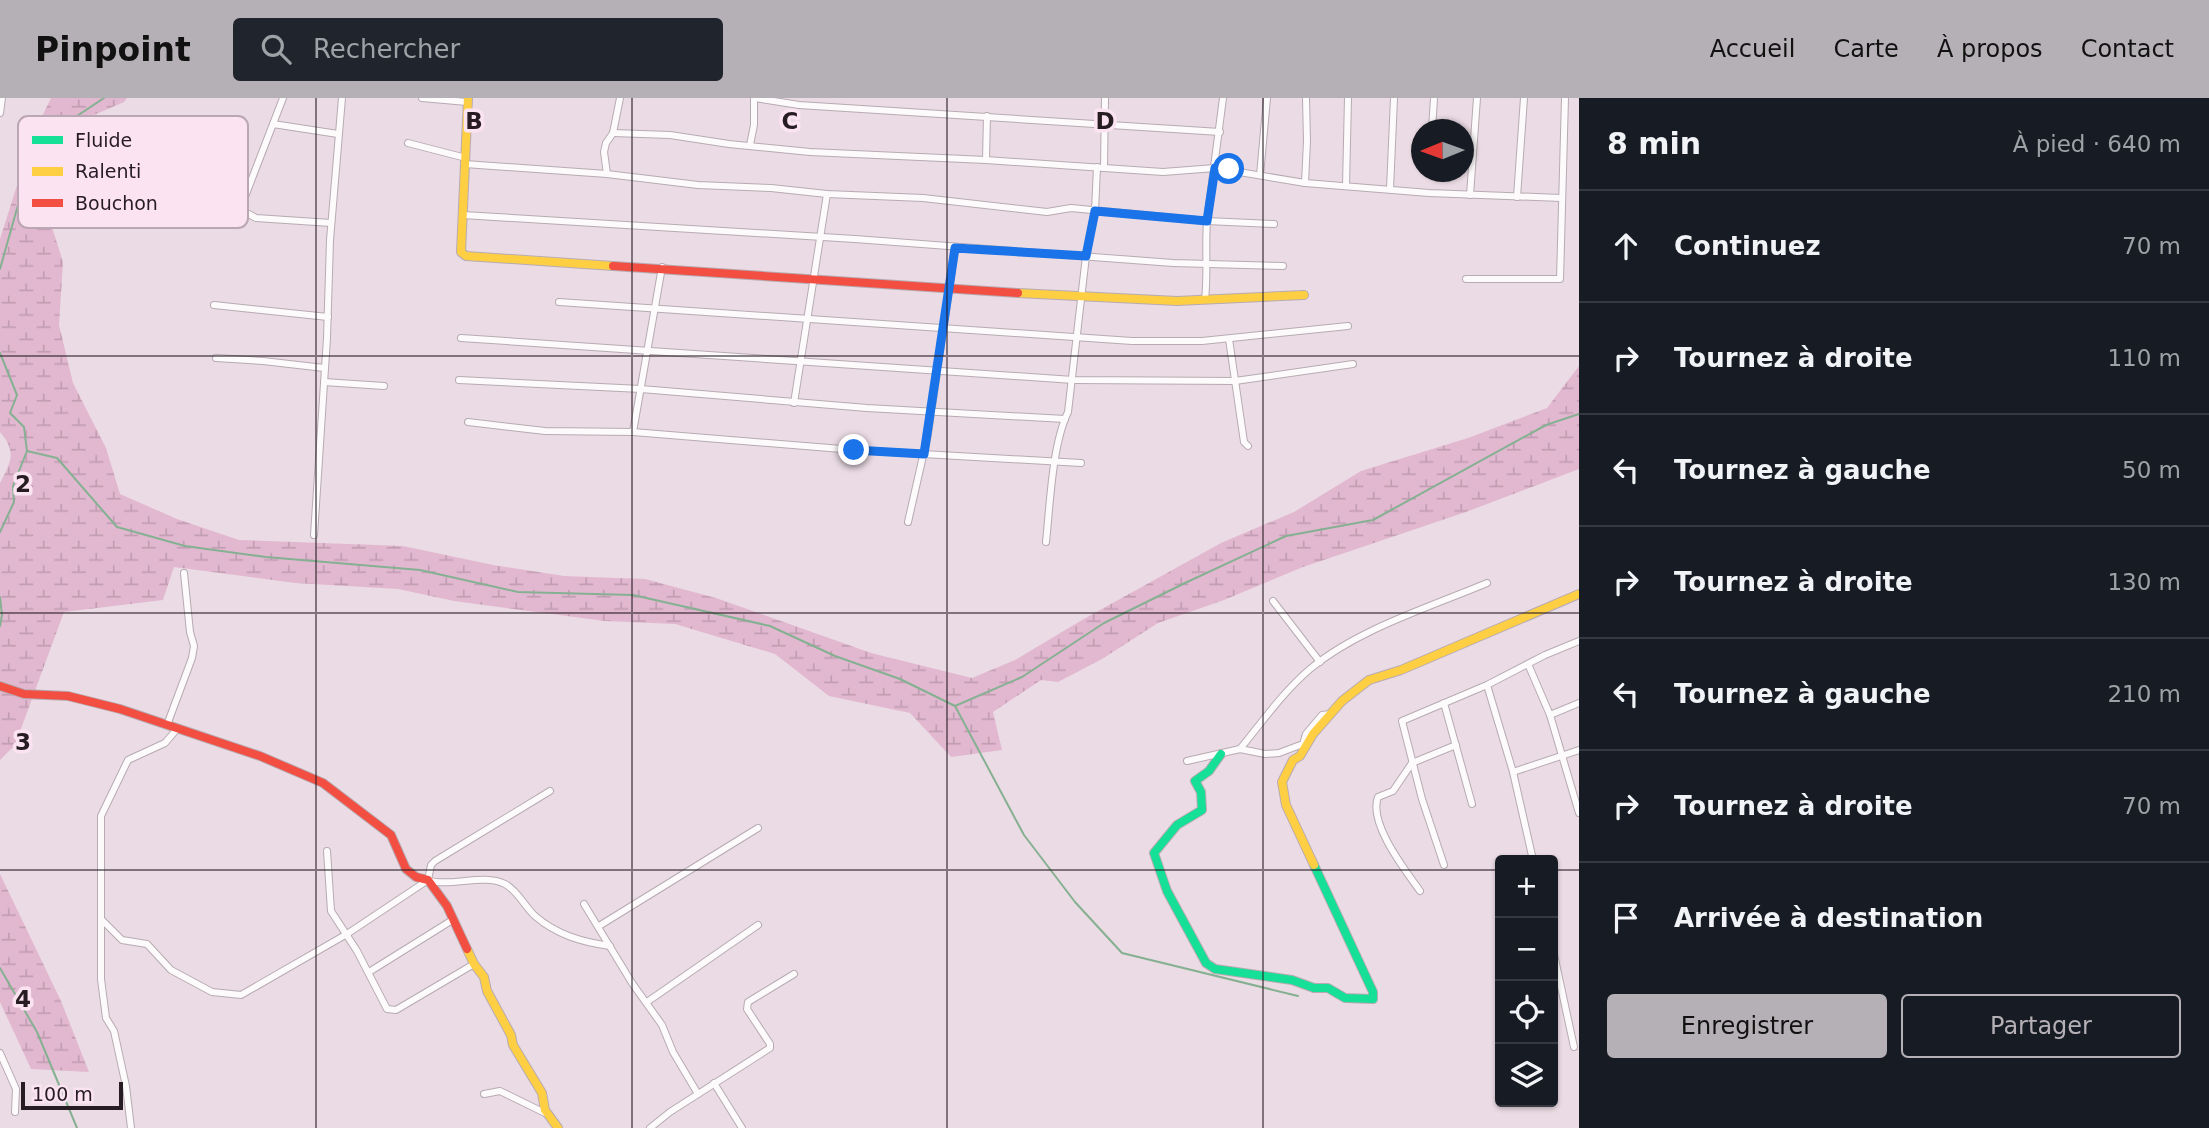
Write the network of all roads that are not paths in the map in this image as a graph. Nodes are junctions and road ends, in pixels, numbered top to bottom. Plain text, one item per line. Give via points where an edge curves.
1 (2, 98) edge
2 (283, 98) edge
3 (342, 98) edge
4 (422, 98) edge
5 (620, 98) edge
6 (754, 98) edge
7 (1105, 98) edge
8 (1223, 98) edge
9 (1267, 98) edge
10 (1306, 98) edge
11 (1348, 98) edge
12 (1394, 98) edge
13 (1434, 98) edge
14 (1477, 98) edge
15 (1524, 98) edge
16 (1565, 98) edge
17 (468, 100) edge
18 (0, 113) edge
19 (987, 116) junction
20 (1433, 119) edge
21 (273, 124) junction
22 (1104, 126) junction
23 (1220, 132) junction
24 (613, 133) junction
25 (338, 134) junction
26 (408, 143) dead end
27 (750, 145) junction
28 (986, 160) junction
29 (466, 161) junction
30 (1101, 168) junction
31 (1215, 168) junction
32 (607, 174) junction
33 (1259, 175) junction
34 (1305, 183) junction
35 (1346, 186) junction
36 (248, 189) edge
37 (1390, 189) junction
38 (827, 194) junction
39 (1470, 195) junction
40 (1517, 197) junction
41 (1561, 198) junction
42 (1095, 211) junction
43 (248, 214) edge
44 (463, 215) junction
45 (1207, 221) junction
46 (331, 223) junction
47 (1274, 224) dead end
48 (821, 237) junction
49 (955, 248) junction
50 (1086, 256) junction
51 (1208, 264) junction
52 (1283, 266) dead end
53 (662, 267) junction
54 (814, 278) junction
55 (1466, 279) dead end
56 (948, 289) junction
57 (1304, 295) dead end
58 (1082, 296) junction
59 (1205, 300) junction
60 (559, 302) dead end
61 (214, 305) dead end
62 (655, 309) junction
63 (328, 317) junction
64 (807, 320) junction
65 (1348, 326) dead end
66 (943, 329) junction
67 (461, 338) dead end
68 (1078, 338) junction
69 (1229, 339) junction
70 (649, 351) junction
71 (216, 358) dead end
72 (802, 362) junction
73 (1353, 364) dead end
74 (324, 369) junction
75 (938, 370) junction
76 (459, 380) dead end
77 (1073, 380) junction
78 (1235, 381) junction
79 (324, 382) junction
80 (384, 386) dead end
81 (641, 389) junction
82 (794, 403) junction
83 (931, 412) junction
84 (1065, 419) junction
85 (468, 422) dead end
86 (633, 432) junction
87 (1248, 446) dead end
88 (924, 454) junction
89 (1056, 461) junction
90 (1081, 463) dead end
91 (908, 522) dead end
92 (314, 534) dead end
93 (1045, 542) dead end
94 (184, 573) dead end
95 (1487, 583) dead end
96 (1579, 594) edge
97 (1273, 601) dead end
98 (1579, 640) edge
99 (1320, 662) junction
100 (1528, 664) junction
101 (1487, 685) junction
102 (0, 686) edge
103 (1444, 703) junction
104 (1579, 704) edge
105 (1330, 714) junction
106 (1550, 715) junction
107 (167, 725) junction
108 (177, 729) junction
109 (1457, 745) junction
110 (1240, 749) junction
111 (1579, 750) edge
112 (1221, 754) junction
113 (1561, 755) junction
114 (1187, 761) dead end
115 (1412, 762) junction
116 (1513, 772) junction
117 (550, 791) dead end
118 (1577, 802) edge
119 (1472, 804) dead end
120 (1579, 813) edge
121 (758, 828) dead end
122 (327, 851) dead end
123 (1532, 855) edge
124 (1444, 865) dead end
125 (428, 880) junction
126 (1420, 891) dead end
127 (584, 904) dead end
128 (454, 919) junction
129 (102, 920) junction
130 (758, 925) dead end
131 (598, 926) junction
132 (347, 934) junction
133 (610, 946) junction
134 (474, 964) junction
135 (369, 972) junction
136 (1558, 973) edge
137 (794, 974) dead end
138 (646, 1002) junction
139 (1574, 1047) dead end
140 (0, 1054) edge
141 (714, 1083) junction
142 (484, 1094) dead end
143 (698, 1094) junction
144 (15, 1112) dead end
145 (547, 1114) junction
146 (131, 1128) edge
147 (558, 1128) edge
148 (650, 1128) edge
149 (743, 1128) edge

1 - 18 street
2 - 21 street
3 - 25 street
4 - 17 street
5 - 24 street
6 - 19 street via 812,106
6 - 27 street
7 - 22 street
8 - 23 street
9 - 33 street
10 - 34 street
11 - 35 street
12 - 37 street
13 - 20 street
14 - 39 street
15 - 40 street
16 - 41 street
17 - 29 street
19 - 22 street
19 - 28 street
21 - 25 street
21 - 36 street
22 - 23 street
22 - 30 street
23 - 31 street
24 - 27 street
24 - 32 street via 604,152
25 - 46 street
26 - 29 street
27 - 28 street
28 - 30 street
29 - 32 street
29 - 44 street
30 - 31 street via 1163,173
30 - 42 street
31 - 33 street
31 - 45 street
32 - 38 street
33 - 34 street
34 - 35 street
35 - 37 street
37 - 39 street
38 - 42 street via 923,198 1047,212
38 - 48 street
39 - 40 street
40 - 41 street
41 - 55 street via 1560,279
42 - 45 street
42 - 50 street
43 - 46 street
44 - 48 street
44 - 53 street via 460,247 467,256
45 - 47 street
45 - 51 street
46 - 63 street
48 - 49 street
48 - 54 street
49 - 50 street
49 - 56 street
50 - 51 street
50 - 58 street
51 - 52 street
51 - 59 street
53 - 54 street
53 - 62 street
54 - 56 street
54 - 64 street
56 - 58 street
56 - 66 street
57 - 59 street
58 - 59 street
58 - 68 street
60 - 62 street
61 - 63 street
62 - 64 street
62 - 70 street
63 - 74 street
64 - 66 street
64 - 72 street
65 - 69 street
66 - 68 street
66 - 75 street
67 - 70 street
68 - 69 street
68 - 77 street
69 - 78 street
70 - 72 street
70 - 81 street
71 - 74 street
72 - 75 street
72 - 82 street
73 - 78 street
74 - 79 street
75 - 77 street
75 - 83 street
76 - 81 street
77 - 78 street
77 - 84 street
78 - 87 street
79 - 80 street
79 - 92 street
81 - 82 street
81 - 86 street
82 - 83 street
83 - 84 street
83 - 88 street
84 - 89 street
85 - 86 street
86 - 88 street
88 - 89 street
88 - 91 street
89 - 90 street
89 - 93 street
94 - 107 street via 194,646
95 - 99 street via 1383,625
96 - 105 street via 1369,680
97 - 99 street
98 - 100 street
99 - 110 street via 1293,685
100 - 101 street
100 - 106 street
101 - 103 street
101 - 116 street
102 - 107 street via 24,694 68,696
103 - 109 street
103 - 115 street via 1401,721
104 - 106 street
105 - 110 street via 1318,719 1298,748 1269,754
105 - 112 street via 1293,760 1282,782 1284,797 1373,999 1345,998 1328,988 1292,979 1215,969 1202,957 1167,891 1154,853 1180,821 1202,810 1195,781
106 - 113 street
107 - 108 street
108 - 125 street via 260,755 323,783 384,828 406,869
108 - 129 street via 165,743 128,760 101,816
109 - 115 street
109 - 119 street
110 - 112 street
111 - 113 street
112 - 114 street
113 - 116 street
113 - 118 street
115 - 124 street
115 - 126 street via 1393,791 1378,797 1375,809 1392,850
116 - 123 street
117 - 125 street via 435,860
118 - 120 street
121 - 131 street
122 - 132 street via 330,908
125 - 128 street
125 - 132 street
125 - 133 street via 502,883 534,915 567,936
127 - 131 street
128 - 134 street
128 - 135 street
129 - 132 street via 122,940 148,944 171,970 212,992 236,995
129 - 146 street via 102,992 126,1086
130 - 138 street
131 - 133 street
132 - 135 street
133 - 138 street
134 - 135 street via 396,1010 387,1009
134 - 145 street via 541,1093
136 - 139 street
137 - 141 street via 746,1005 770,1048
138 - 143 street
140 - 144 street via 16,1088
141 - 143 street
141 - 149 street
142 - 145 street via 500,1091
143 - 148 street
145 - 147 street

